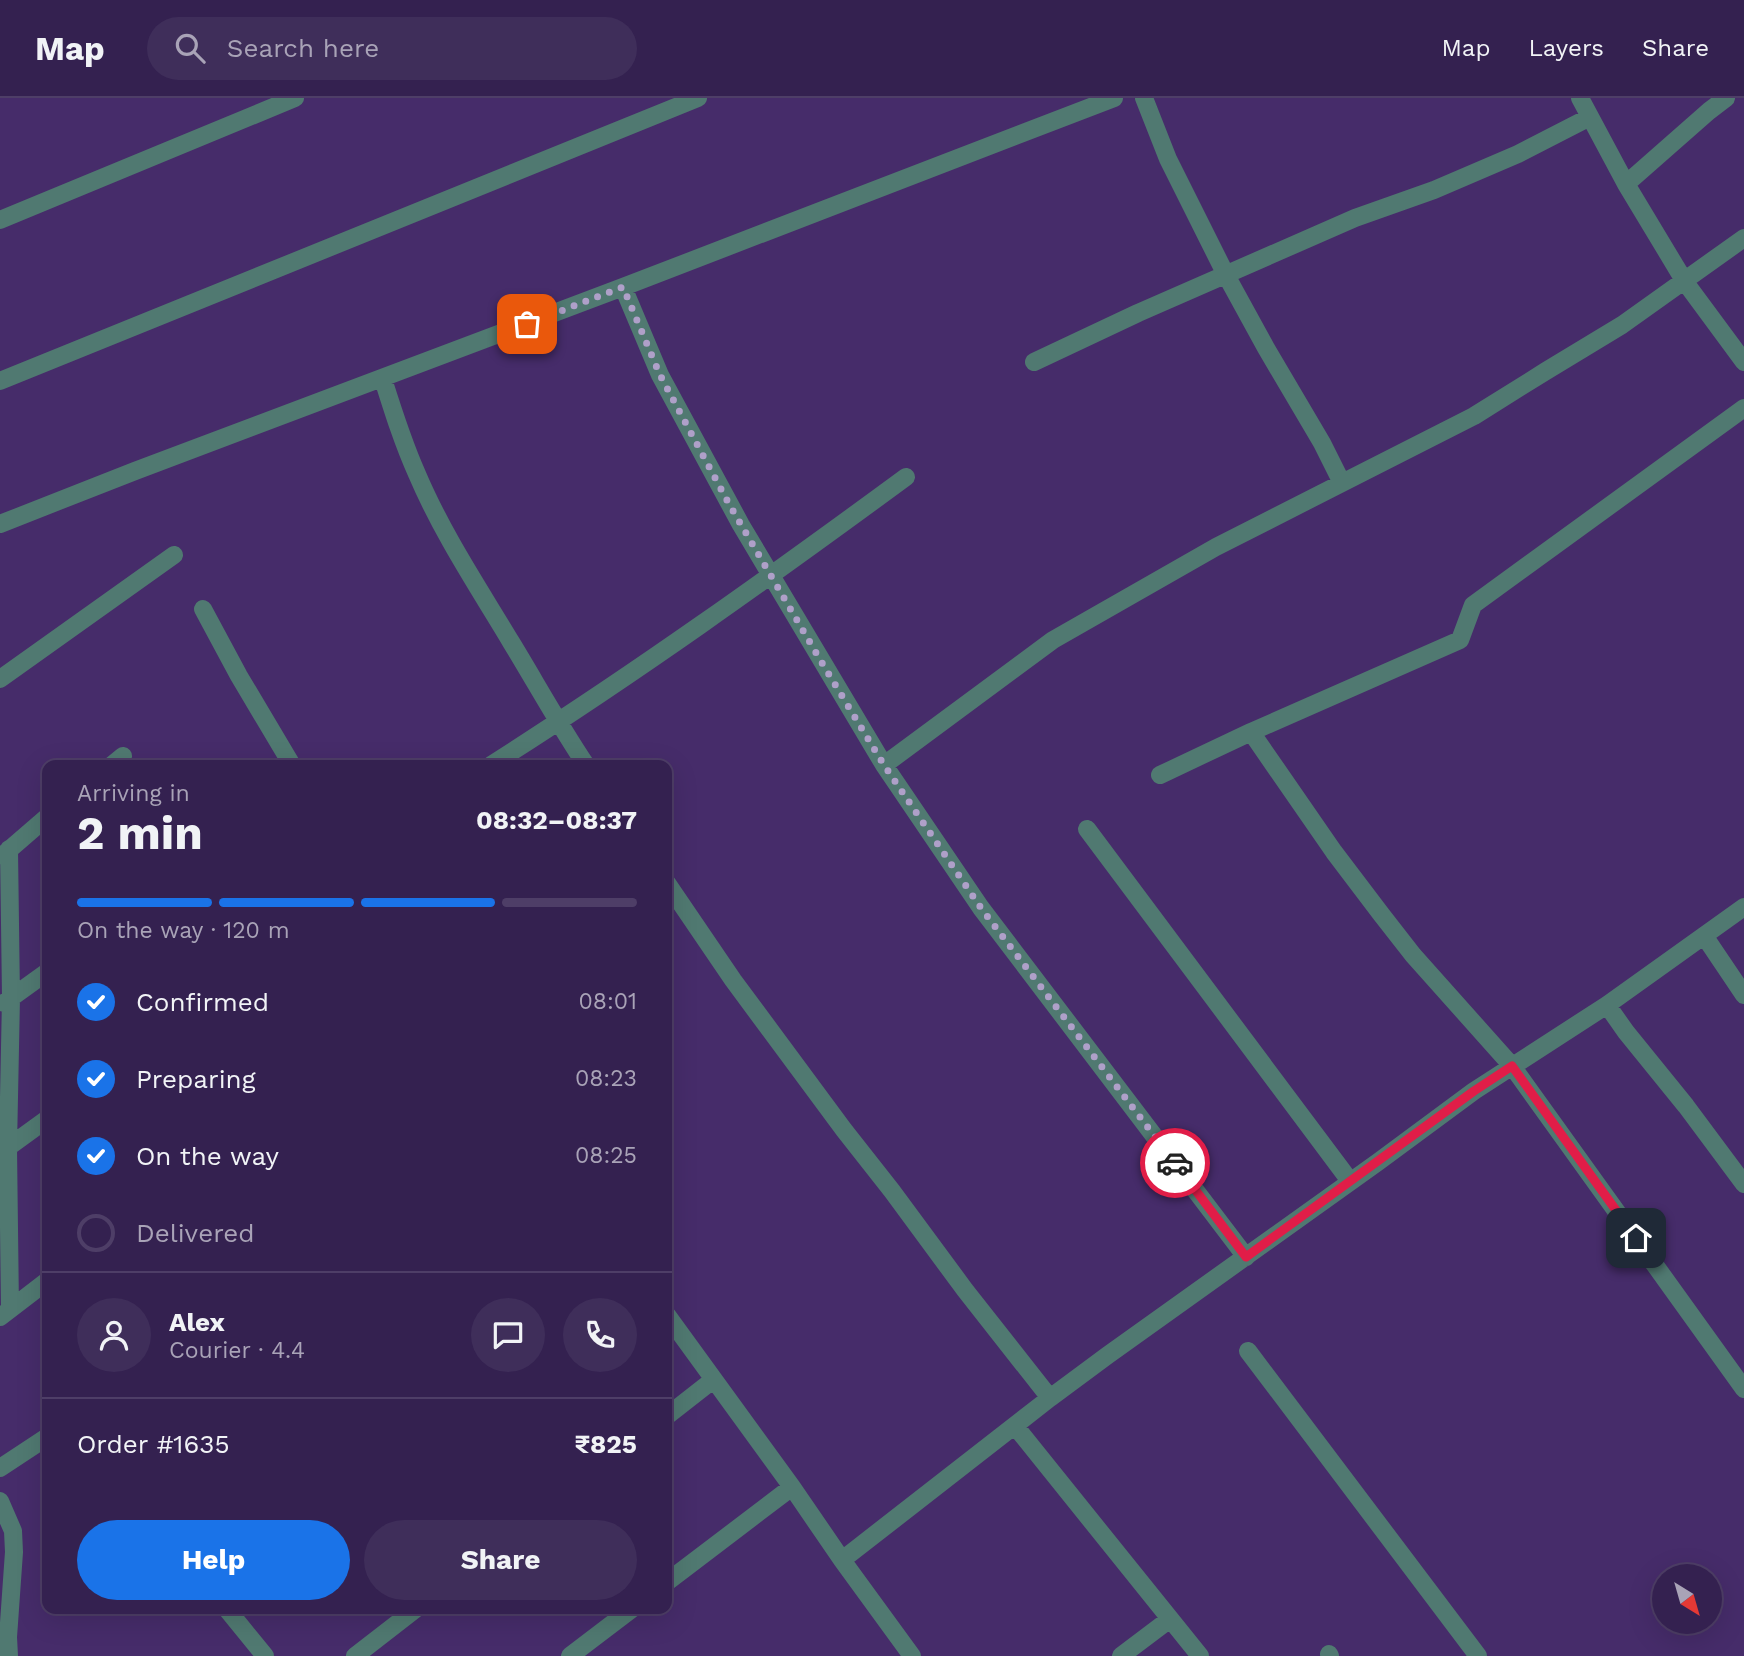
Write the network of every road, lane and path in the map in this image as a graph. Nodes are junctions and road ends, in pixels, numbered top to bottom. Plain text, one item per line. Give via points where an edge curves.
1 (295, 98) edge
2 (698, 98) edge
3 (1114, 98) edge
4 (1144, 98) edge
5 (1580, 98) edge
6 (1726, 98) edge
7 (1590, 117) junction
8 (1626, 184) junction
9 (0, 220) edge
10 (1744, 238) edge
11 (1226, 275) junction
12 (1685, 282) junction
13 (623, 287) junction
14 (1034, 362) dead end
15 (1744, 362) edge
16 (383, 379) junction
17 (0, 381) edge
18 (1744, 408) edge
19 (906, 477) dead end
20 (1342, 483) junction
21 (0, 524) edge
22 (174, 555) dead end
23 (771, 576) junction
24 (203, 610) dead end
25 (0, 679) edge
26 (558, 723) junction
27 (1251, 732) junction
28 (289, 760) edge
29 (499, 760) edge
30 (583, 760) edge
31 (884, 765) junction
32 (1160, 775) dead end
33 (42, 821) edge
34 (1087, 830) dead end
35 (5, 853) edge
36 (673, 905) edge
37 (1744, 907) edge
38 (1705, 937) junction
39 (42, 976) edge
40 (1744, 995) edge
41 (6, 1002) edge
42 (1607, 1005) junction
43 (1512, 1066) junction
44 (42, 1123) edge
45 (4, 1150) edge
46 (1350, 1181) junction
47 (1744, 1184) edge
48 (1246, 1257) junction
49 (42, 1285) edge
50 (5, 1312) edge
51 (672, 1322) edge
52 (1248, 1351) dead end
53 (713, 1380) junction
54 (1744, 1389) edge
55 (1050, 1398) junction
56 (672, 1412) edge
57 (1015, 1426) junction
58 (42, 1440) edge
59 (0, 1468) edge
60 (792, 1487) junction
61 (0, 1500) edge
62 (842, 1560) junction
63 (672, 1578) edge
64 (236, 1614) edge
65 (409, 1614) edge
66 (624, 1614) edge
67 (1170, 1619) junction
68 (9, 1656) edge
69 (265, 1656) edge
70 (355, 1656) edge
71 (570, 1656) edge
72 (912, 1656) edge
73 (1122, 1656) edge
74 (1200, 1656) edge
75 (1478, 1656) edge

1 - 9 street
2 - 17 street
3 - 13 street
4 - 11 street via 1168,159
5 - 7 street
6 - 8 street
7 - 8 street
7 - 11 street via 1506,159
8 - 12 street
10 - 12 street
11 - 14 street
11 - 20 street
12 - 15 street
12 - 20 street via 1474,416
13 - 16 street
13 - 23 street via 660,375
16 - 21 street
16 - 26 street via 417,475
18 - 27 street via 1473,605 1460,639
19 - 23 street
20 - 31 street via 1216,547 1053,640
22 - 25 street
23 - 26 street
23 - 31 street
24 - 28 street
26 - 29 street
26 - 30 street
27 - 32 street
27 - 43 street via 1381,915
31 - 48 street via 981,908
33 - 35 street
34 - 46 street
35 - 41 street
36 - 55 street
37 - 38 street
38 - 40 street
38 - 42 street
39 - 41 street
41 - 45 street
42 - 43 street
42 - 47 street
43 - 46 street
43 - 54 street
44 - 45 street
45 - 50 street
46 - 48 street
48 - 55 street
49 - 50 street
51 - 53 street
52 - 75 street
53 - 56 street
53 - 60 street
55 - 57 street
57 - 62 street
57 - 67 street
58 - 59 street
60 - 62 street
60 - 63 street
61 - 68 street via 13,1531
62 - 72 street
64 - 69 street
65 - 70 street
66 - 71 street
67 - 73 street
67 - 74 street

